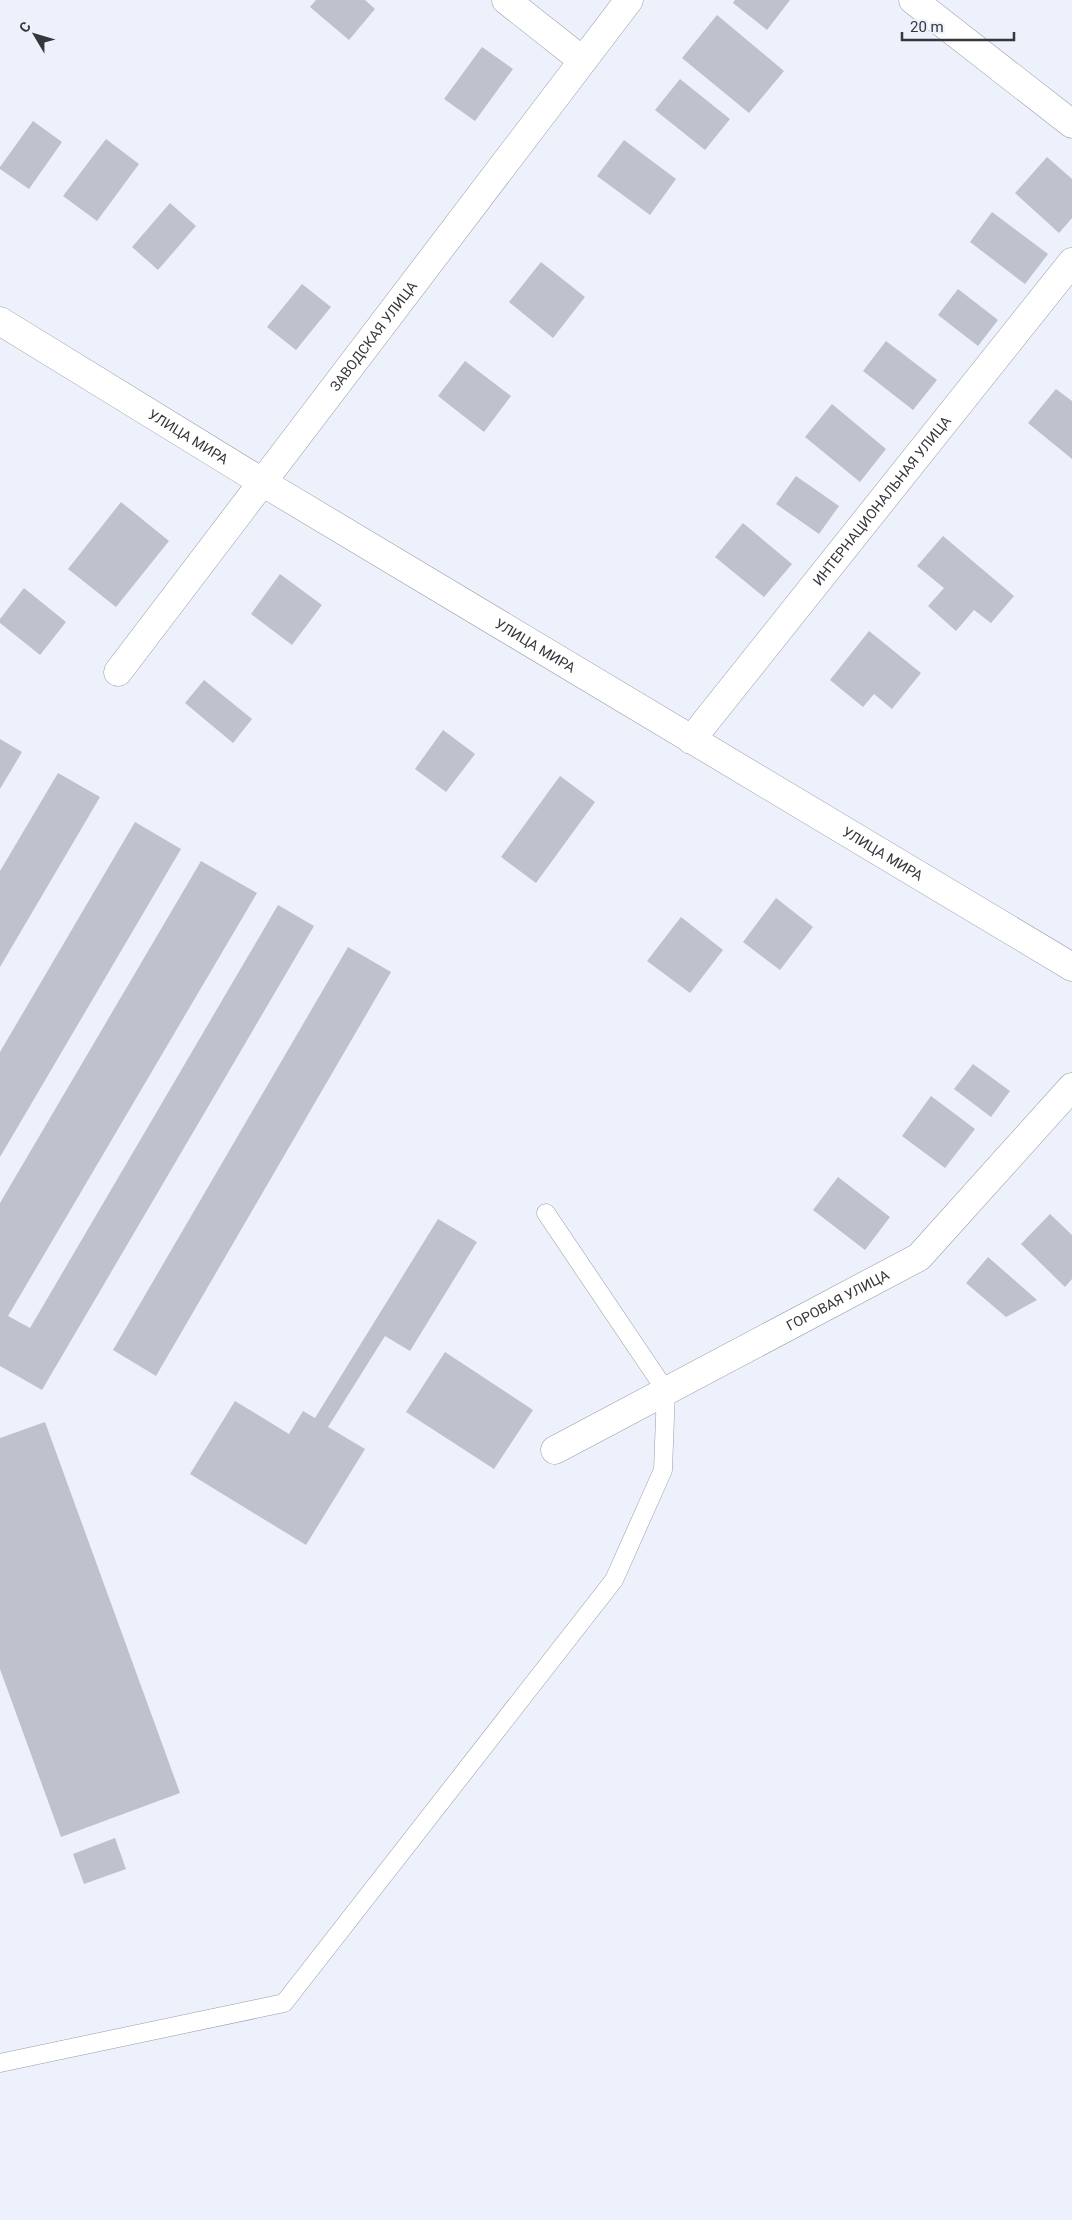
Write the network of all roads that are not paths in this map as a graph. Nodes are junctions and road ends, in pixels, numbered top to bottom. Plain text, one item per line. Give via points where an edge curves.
1 (506, 0) edge
2 (629, 0) edge
3 (913, 0) edge
4 (582, 60) junction
5 (1072, 124) edge
6 (1072, 262) edge
7 (0, 322) edge
8 (262, 482) junction
9 (118, 672) dead end
10 (691, 740) junction
11 (1072, 967) edge
12 (1072, 1087) edge
13 (546, 1213) dead end
14 (666, 1391) junction
15 (555, 1450) dead end
16 (0, 2063) edge

1 - 4 street
2 - 4 street, ЗАВОДСКАЯ УЛИЦА
3 - 5 street
4 - 8 street, ЗАВОДСКАЯ УЛИЦА
6 - 10 street, ИНТЕРНАЦИОНАЛЬНАЯ УЛИЦА
7 - 8 street, УЛИЦА МИРА
8 - 9 street, ЗАВОДСКАЯ УЛИЦА
8 - 10 street, УЛИЦА МИРА
10 - 11 street, УЛИЦА МИРА
12 - 14 street, ГОРОВАЯ УЛИЦА via 920,1257
13 - 14 lane
14 - 15 street, ГОРОВАЯ УЛИЦА
14 - 16 lane via 663,1470 614,1580 284,2003

